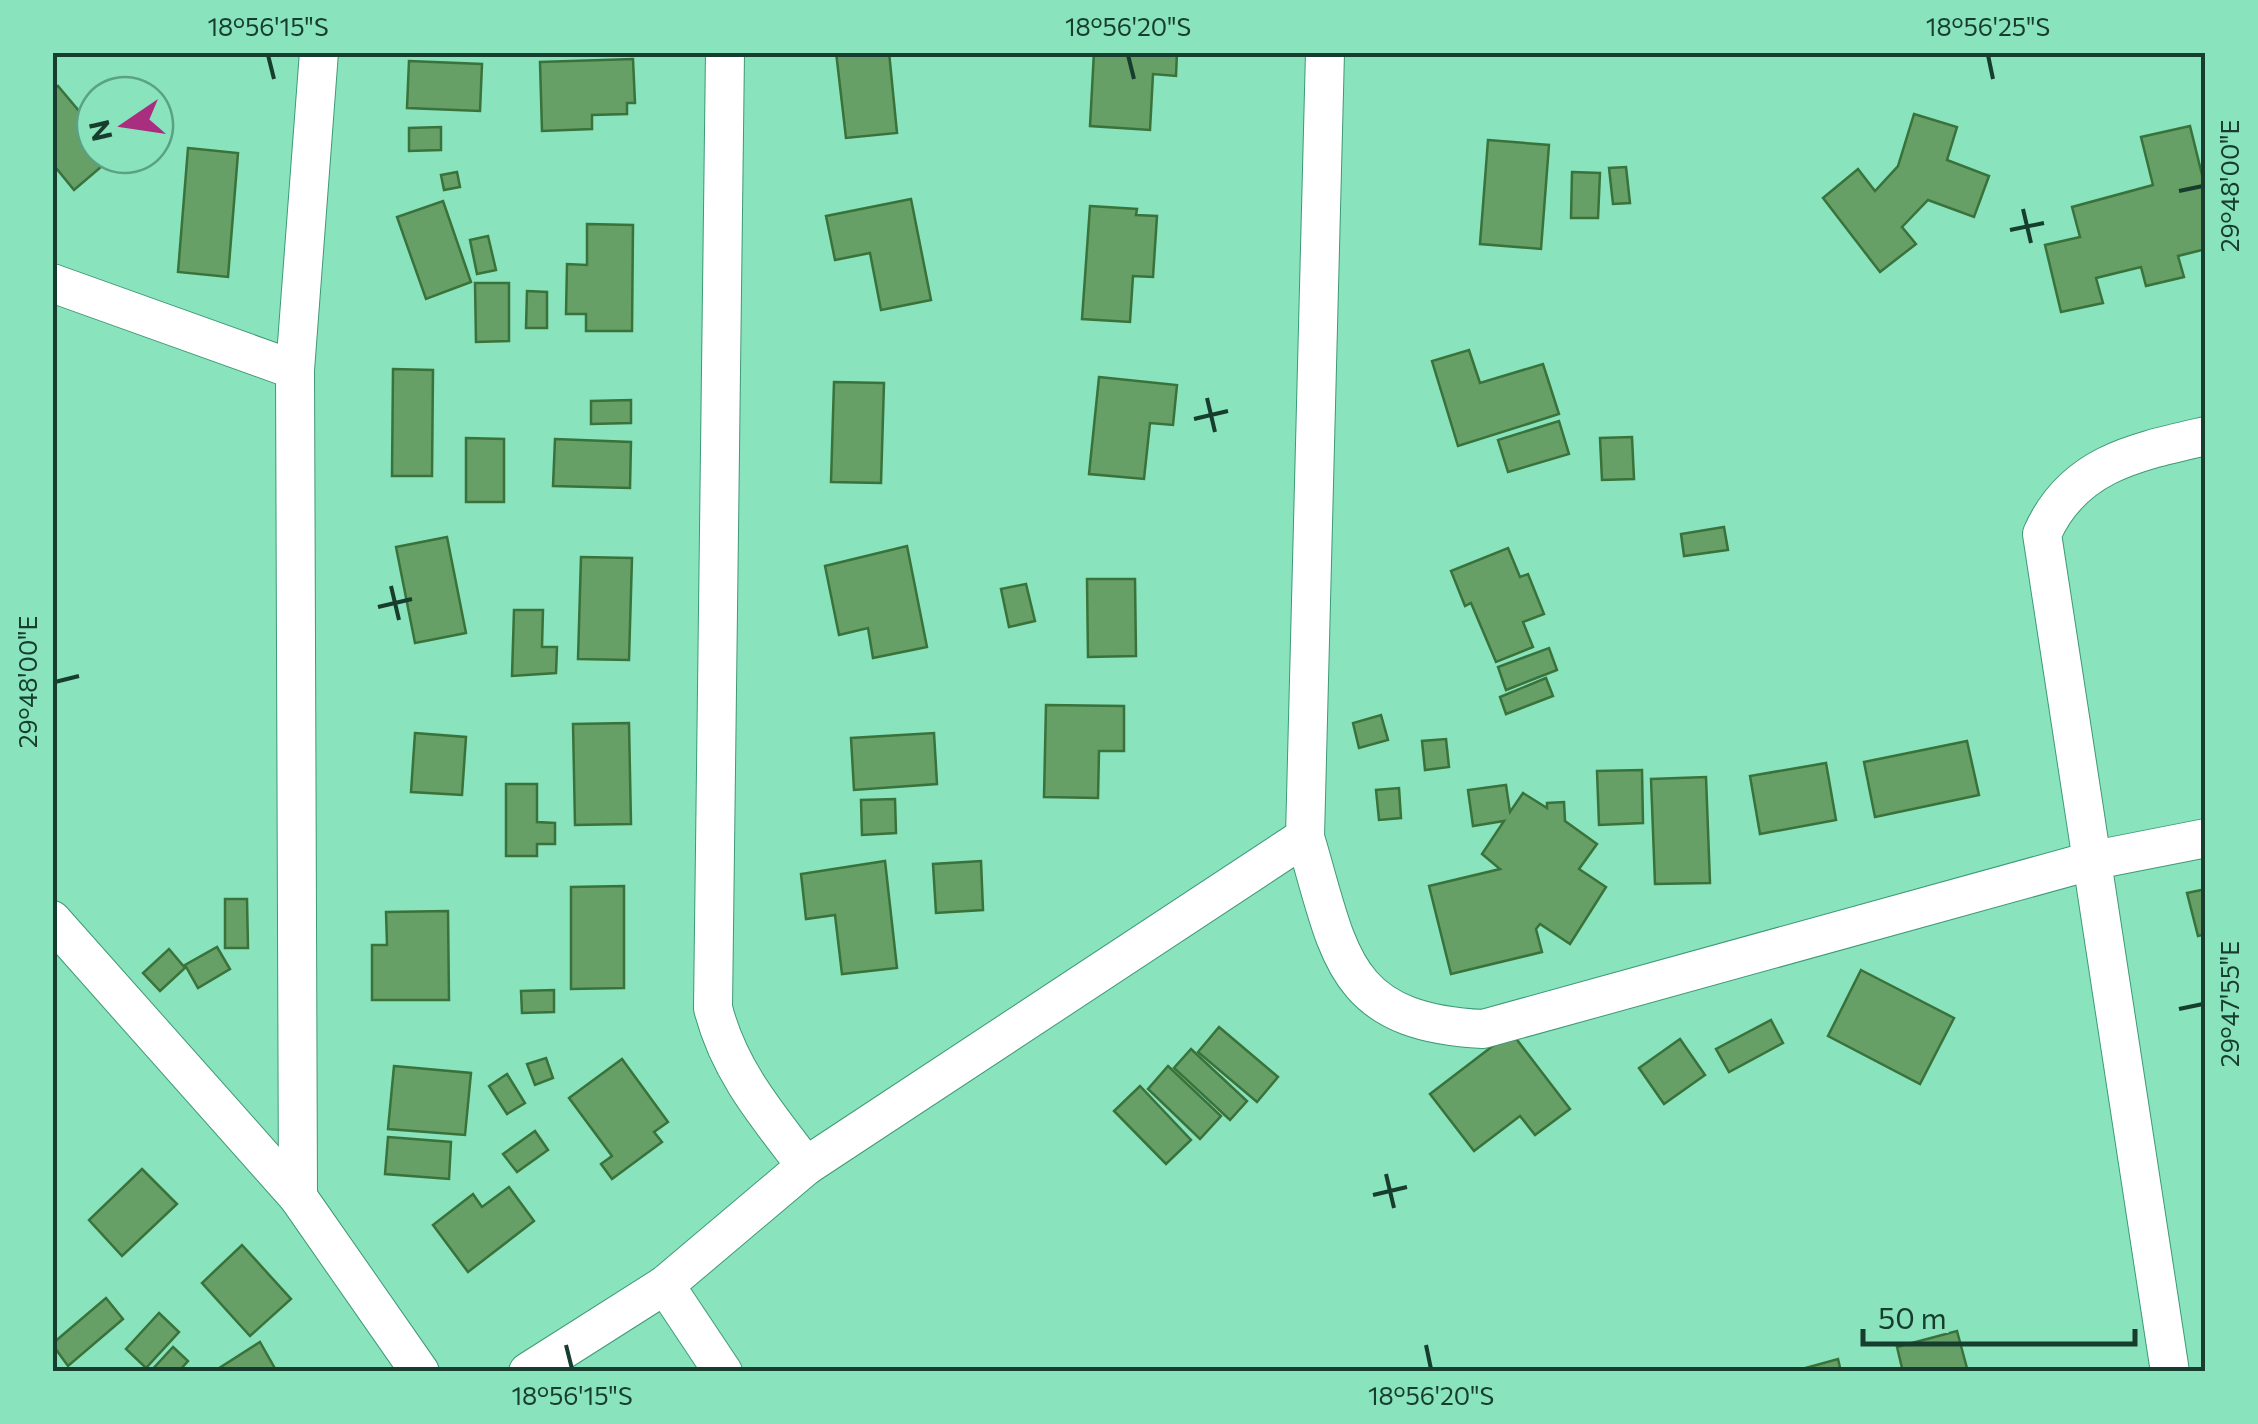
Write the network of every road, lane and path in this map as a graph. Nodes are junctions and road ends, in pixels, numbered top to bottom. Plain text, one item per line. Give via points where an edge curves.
1 (319, 52) edge
2 (725, 52) edge
3 (1325, 52) edge
4 (52, 283) edge
5 (295, 370) junction
6 (2206, 436) edge
7 (1305, 837) junction
8 (2206, 838) edge
9 (2094, 860) junction
10 (52, 920) edge
11 (806, 1166) junction
12 (298, 1197) junction
13 (665, 1285) junction
14 (420, 1372) edge
15 (528, 1372) edge
16 (724, 1372) edge
17 (2170, 1372) edge

1 - 5 street
2 - 11 street via 713,1008 738,1076
3 - 7 street
4 - 5 street
5 - 12 street
6 - 9 street via 2087,473 2055,503 2042,534
7 - 9 street via 1340,954 1368,996 1438,1027 1484,1029
7 - 11 street
8 - 9 street
9 - 17 street
10 - 12 street
11 - 13 street
12 - 14 street
13 - 15 street
13 - 16 street

